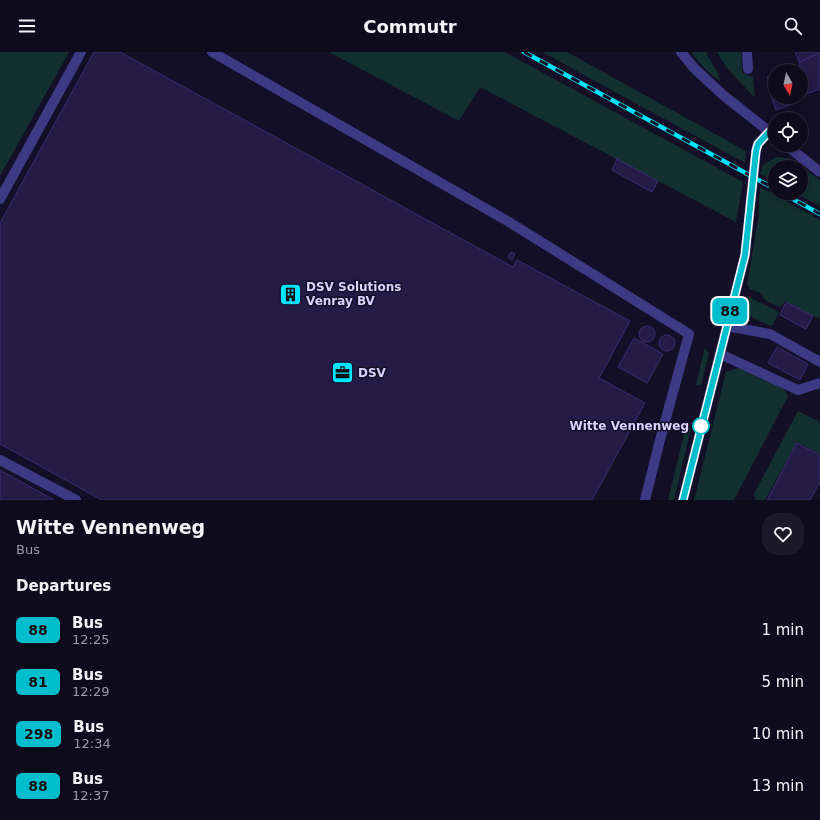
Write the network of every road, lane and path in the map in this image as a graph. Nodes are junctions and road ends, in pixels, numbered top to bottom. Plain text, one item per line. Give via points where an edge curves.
1 (81, 52) edge
2 (212, 52) edge
3 (681, 52) edge
4 (747, 52) edge
5 (748, 70) dead end
6 (768, 131) edge
7 (768, 137) edge
8 (795, 152) edge
9 (820, 172) edge
10 (0, 199) edge
11 (726, 326) junction
12 (720, 354) junction
13 (820, 362) edge
14 (820, 383) edge
15 (0, 460) edge
16 (76, 500) edge
17 (645, 500) edge
18 (683, 500) edge

1 - 10 street
2 - 17 street via 509,222 689,334
3 - 6 street via 723,95
4 - 5 street
7 - 11 street via 758,144 756,151 745,255
8 - 9 street
11 - 12 street
11 - 13 street via 770,334
12 - 14 street via 798,390
12 - 18 street
15 - 16 street

